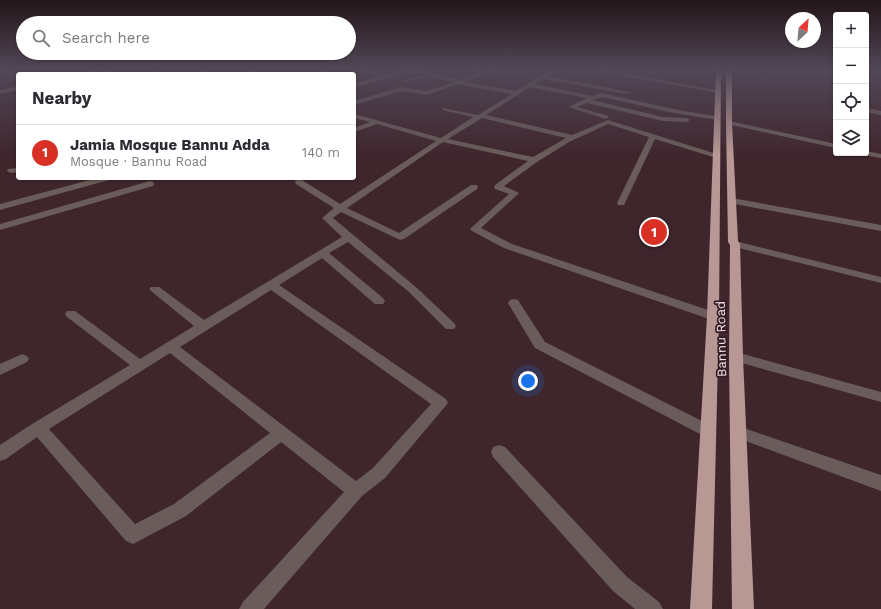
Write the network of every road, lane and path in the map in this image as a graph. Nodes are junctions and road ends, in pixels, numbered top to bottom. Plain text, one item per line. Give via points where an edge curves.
1 (373, 97) edge
2 (510, 97) edge
3 (613, 97) edge
4 (719, 97) edge
5 (725, 97) edge
6 (594, 98) edge
7 (587, 101) junction
8 (356, 102) edge
9 (444, 109) dead end
10 (869, 111) edge
11 (881, 113) edge
12 (356, 116) edge
13 (481, 116) junction
14 (606, 117) dead end
15 (378, 122) junction
16 (721, 122) junction
17 (356, 129) edge
18 (653, 136) junction
19 (572, 138) junction
20 (442, 140) junction
21 (833, 145) edge
22 (869, 154) edge
23 (716, 155) junction
24 (881, 156) edge
25 (534, 160) junction
26 (99, 180) edge
27 (146, 180) edge
28 (299, 182) dead end
29 (474, 188) dead end
30 (732, 201) junction
31 (621, 203) dead end
32 (0, 207) edge
33 (340, 208) junction
34 (0, 227) edge
35 (881, 228) edge
36 (348, 236) junction
37 (735, 244) junction
38 (322, 253) junction
39 (881, 280) edge
40 (271, 285) junction
41 (155, 289) dead end
42 (379, 300) dead end
43 (514, 303) dead end
44 (72, 314) dead end
45 (714, 316) junction
46 (203, 326) junction
47 (450, 326) dead end
48 (170, 346) junction
49 (736, 357) junction
50 (22, 358) dead end
51 (3, 365) edge
52 (139, 365) junction
53 (881, 396) edge
54 (38, 428) junction
55 (708, 431) junction
56 (738, 432) junction
57 (281, 433) junction
58 (2, 449) edge
59 (499, 452) dead end
60 (881, 483) edge
61 (356, 491) junction
62 (250, 609) edge
63 (652, 609) edge
64 (701, 609) edge
65 (743, 609) edge

1 - 8 street
2 - 13 street
3 - 16 street
4 - 16 highway, Bannu Road
5 - 16 highway, Bannu Road
6 - 7 street
7 - 14 street via 571,107
7 - 16 street via 664,118
9 - 13 street
10 - 11 street
12 - 15 street
13 - 19 street
13 - 20 street
15 - 17 street
15 - 20 street
16 - 21 street
16 - 23 highway, Bannu Road
16 - 30 highway, Bannu Road
18 - 19 street via 608,122
18 - 23 street
18 - 31 street
19 - 25 street
20 - 25 street
20 - 33 street
22 - 24 street
23 - 45 highway, Bannu Road
25 - 45 street via 498,187 516,193 475,229 508,246
26 - 32 street
27 - 34 street via 150,184
28 - 33 street
29 - 33 street via 400,237
30 - 35 street
30 - 37 highway, Bannu Road
33 - 36 street via 327,218
36 - 38 street
36 - 47 street via 413,290
37 - 39 street
37 - 49 highway, Bannu Road
38 - 40 street
38 - 42 street
40 - 46 street
40 - 61 street via 441,403 379,473
41 - 46 street
43 - 55 street via 540,346
44 - 52 street
45 - 55 highway, Bannu Road
46 - 48 street
48 - 52 street
48 - 57 street
49 - 53 street
49 - 56 highway, Bannu Road
50 - 51 street
52 - 54 street
54 - 57 street via 133,535 180,510
54 - 58 street
55 - 64 highway, Bannu Road
56 - 60 street
56 - 65 highway, Bannu Road
57 - 61 street
59 - 63 street via 620,584
61 - 62 street

